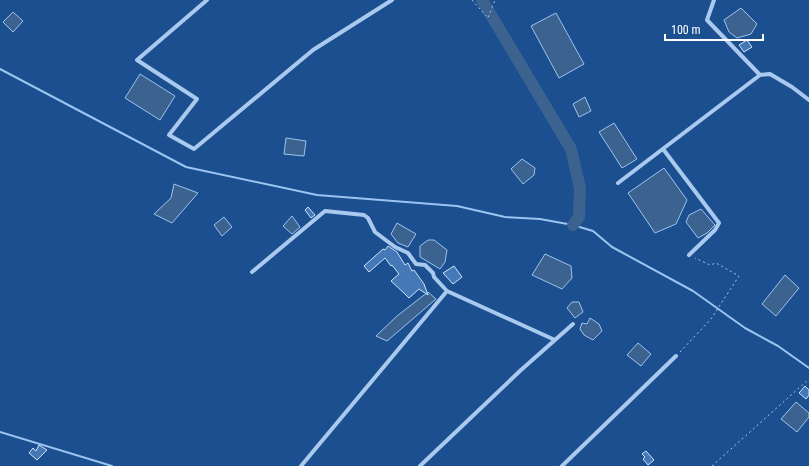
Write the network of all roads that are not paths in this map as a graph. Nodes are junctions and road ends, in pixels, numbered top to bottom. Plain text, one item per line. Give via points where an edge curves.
1 (207, 0) edge
2 (392, 0) edge
3 (714, 0) edge
4 (760, 75) junction
5 (809, 100) edge
6 (663, 150) junction
7 (618, 183) dead end
8 (689, 255) road end
9 (252, 272) dead end
10 (447, 291) junction
11 (573, 324) dead end
12 (555, 340) junction
13 (676, 356) road end
14 (301, 466) edge
15 (420, 466) edge
16 (562, 466) edge

1 - 2 street via 137,60 197,99 169,135 194,149 313,50
3 - 4 street via 707,20
4 - 5 street via 770,74
4 - 6 street
6 - 7 street
6 - 8 street via 720,223
9 - 10 street via 321,214 331,211 364,215 375,232 408,253 416,264 425,265
10 - 12 street
10 - 14 street
11 - 12 street
12 - 15 street
13 - 16 street

